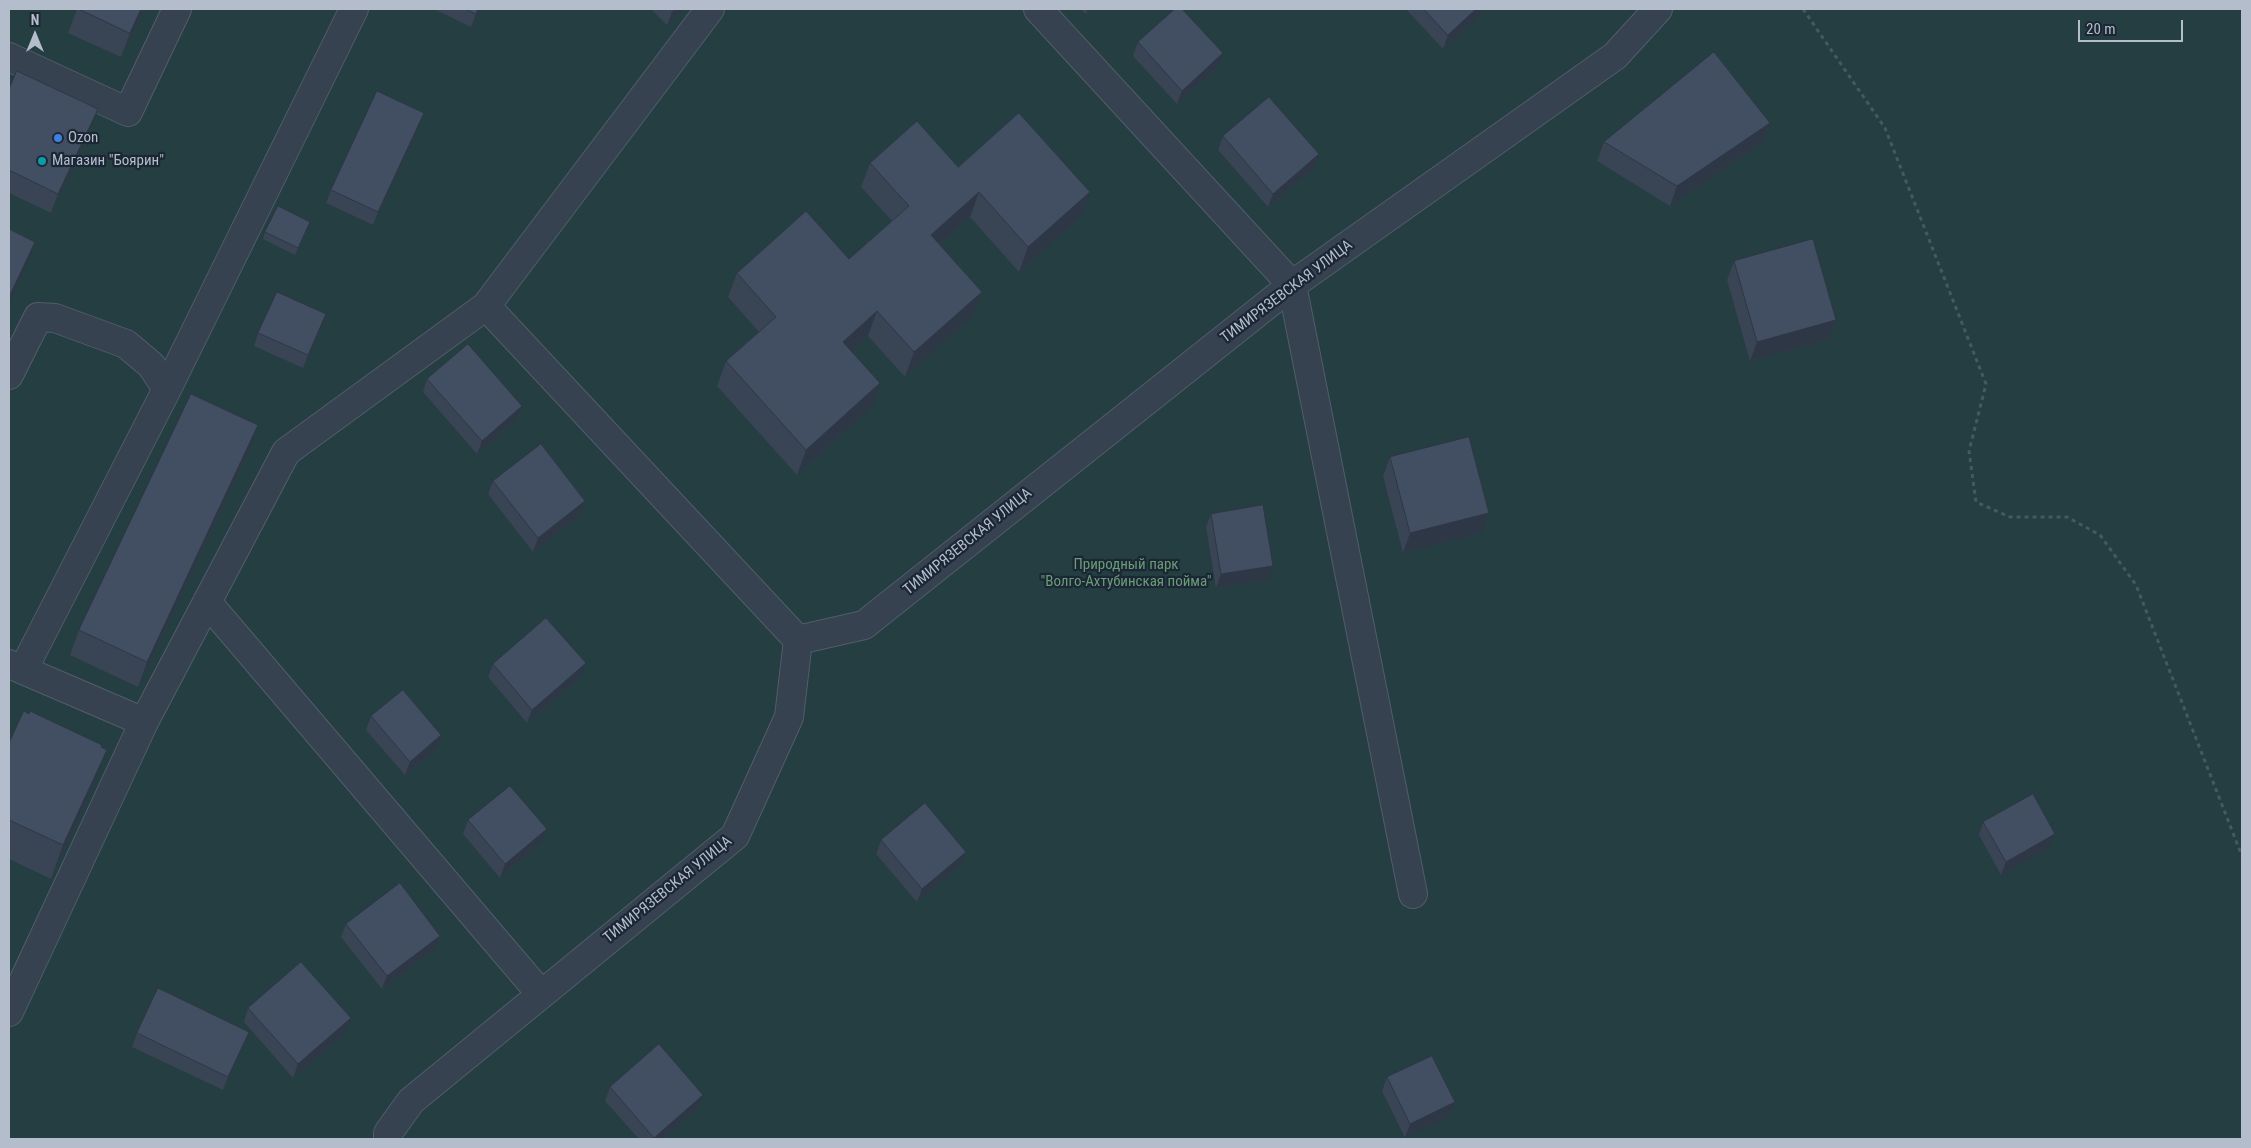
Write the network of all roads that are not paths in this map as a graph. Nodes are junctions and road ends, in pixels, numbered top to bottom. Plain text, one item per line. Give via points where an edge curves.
1 (177, 9) edge
2 (354, 9) edge
3 (710, 9) edge
4 (1038, 9) edge
5 (1658, 9) edge
6 (9, 57) edge
7 (1292, 285) junction
8 (486, 306) junction
9 (9, 375) edge
10 (167, 389) junction
11 (207, 602) junction
12 (798, 640) junction
13 (16, 667) edge
14 (144, 722) junction
15 (1413, 894) dead end
16 (541, 994) junction
17 (9, 1012) edge
18 (388, 1139) edge

1 - 6 street via 128,112
2 - 10 street
3 - 8 street
4 - 7 street
5 - 7 street, ТИМИРЯЗЕВСКАЯ УЛИЦА via 1615,56
7 - 12 street, ТИМИРЯЗЕВСКАЯ УЛИЦА via 864,625
7 - 15 street
8 - 11 street via 286,452
8 - 12 street
9 - 10 street via 38,317 55,318 126,344 151,365
10 - 13 street
11 - 14 street
11 - 16 street
12 - 16 street, ТИМИРЯЗЕВСКАЯ УЛИЦА via 789,717 735,836
13 - 14 street
14 - 17 street
16 - 18 street, ТИМИРЯЗЕВСКАЯ УЛИЦА via 410,1101 388,1134

